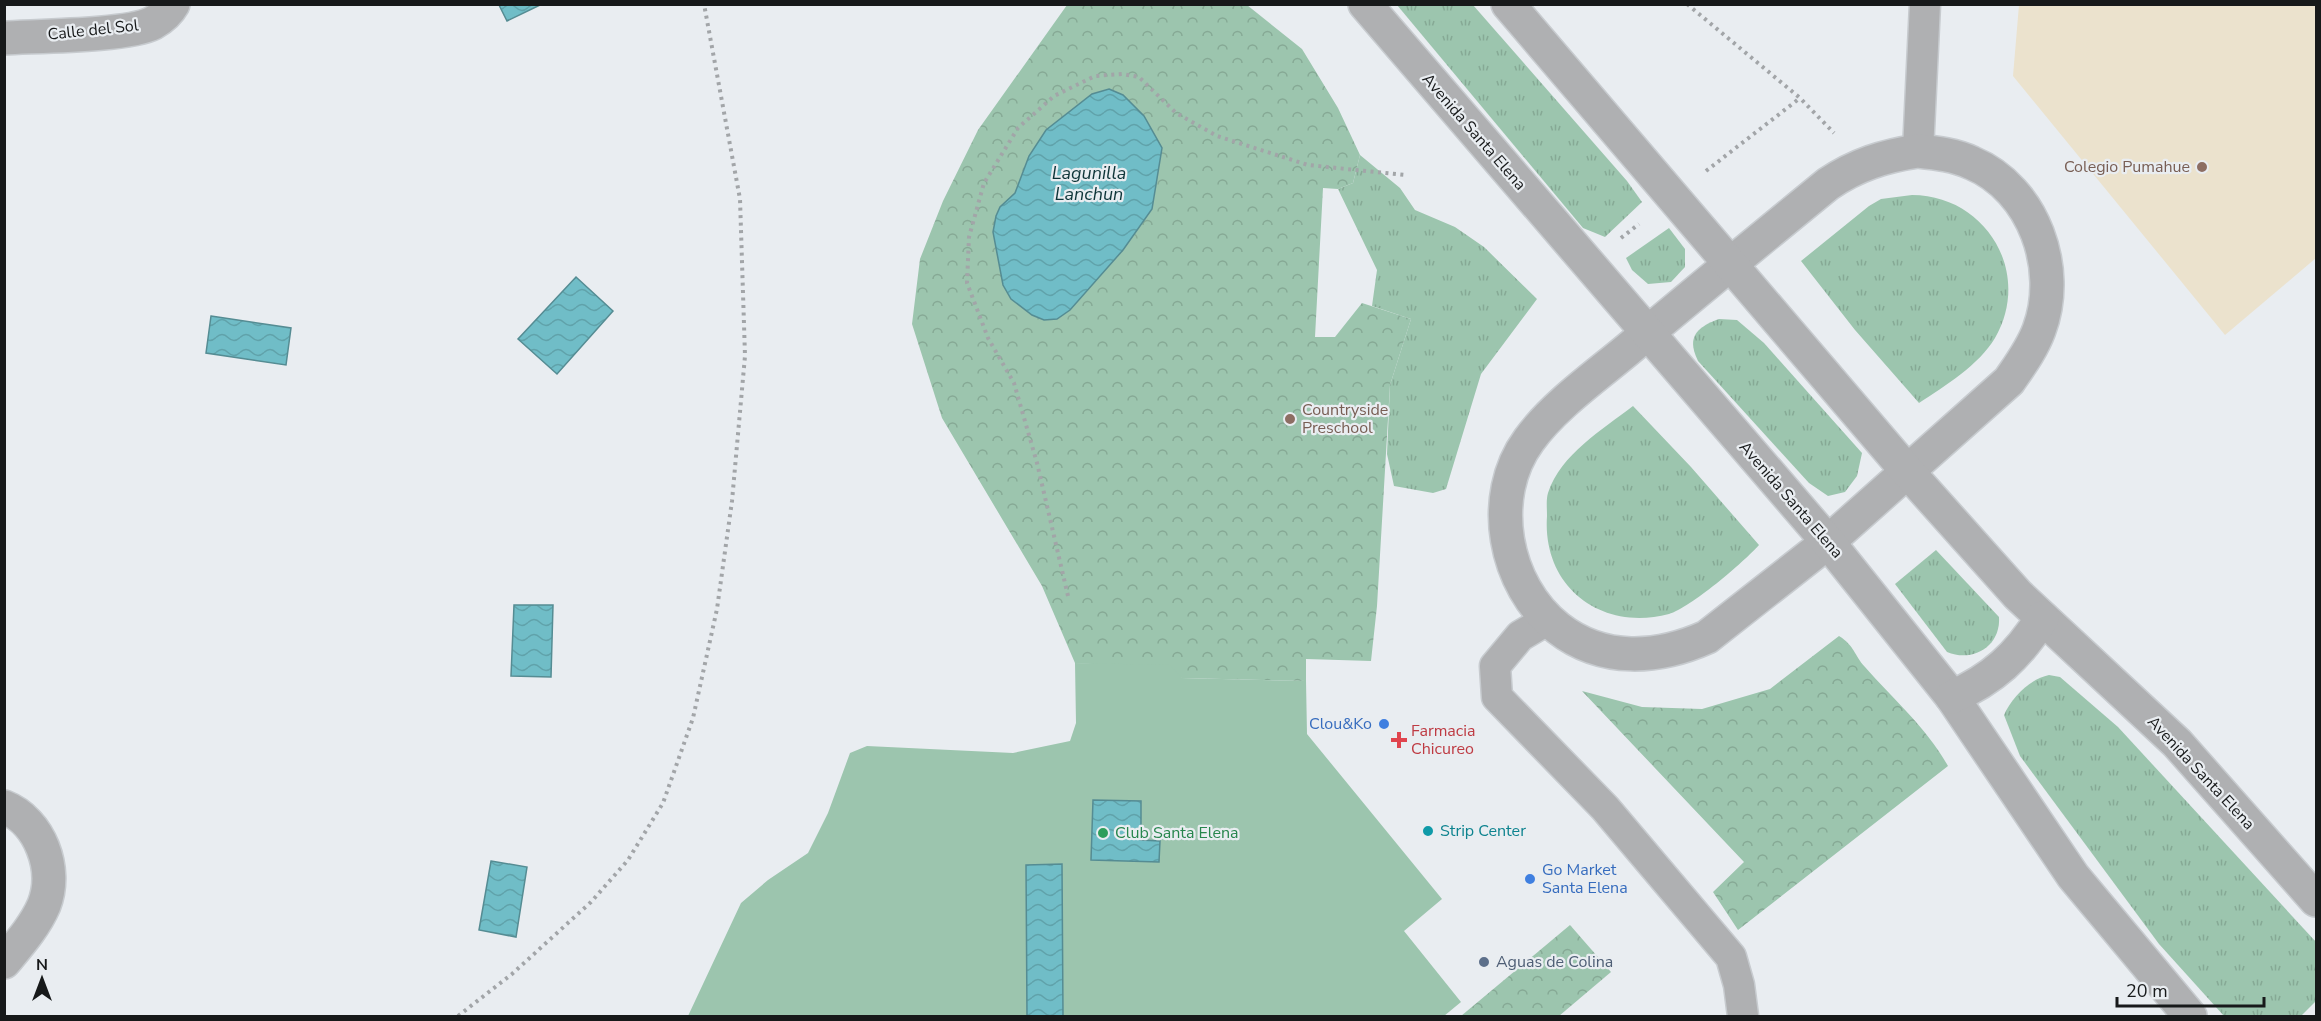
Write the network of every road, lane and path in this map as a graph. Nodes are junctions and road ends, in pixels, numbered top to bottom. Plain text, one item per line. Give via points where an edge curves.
1 (173, 4) edge
2 (704, 4) edge
3 (1365, 4) edge
4 (1508, 4) edge
5 (1687, 4) edge
6 (1925, 4) edge
7 (4, 38) edge
8 (1800, 98) junction
9 (1918, 151) junction
10 (1863, 164) junction
11 (1405, 176) dead end
12 (1672, 196) junction
13 (1730, 264) junction
14 (1589, 266) junction
15 (1647, 333) junction
16 (1907, 471) junction
17 (1828, 542) junction
18 (1068, 596) dead end
19 (2042, 618) junction
20 (1548, 620) junction
21 (1952, 697) junction
22 (4, 807) edge
23 (2316, 900) edge
24 (4, 962) edge
25 (458, 1017) edge
26 (1743, 1017) edge
27 (2190, 1017) edge

1 - 7 street, Calle del Sol via 168,13 152,24 131,29
2 - 25 path via 740,199 745,356 732,501 717,609 693,718 663,803 628,860 591,902
3 - 14 street, Avenida Santa Elena
4 - 12 street, Avenida Santa Elena
5 - 8 path
6 - 9 lane
8 - 10 path
8 - 12 path
9 - 10 street
9 - 16 street via 1947,154 1974,163 2013,194 2040,238 2047,266 2046,297 2040,328 2009,381
10 - 13 street via 1828,184
11 - 18 path via 1308,165 1217,136 1176,113 1139,77 1122,74 1095,76 1054,96 1018,128 984,183 969,237 967,283 988,338 1014,383
12 - 13 street, Avenida Santa Elena
12 - 14 path
13 - 15 street
13 - 16 street, Avenida Santa Elena
14 - 15 street, Avenida Santa Elena
15 - 17 street, Avenida Santa Elena
15 - 20 street via 1546,420 1527,442 1514,470 1506,502 1506,534 1527,595
16 - 17 street
16 - 19 street, Avenida Santa Elena
17 - 20 street via 1727,623 1685,647 1656,654 1611,653 1568,636
17 - 21 street, Avenida Santa Elena
19 - 21 street via 2002,668 1978,686
19 - 23 street, Avenida Santa Elena via 2177,743
20 - 26 lane via 1520,636 1495,666 1497,697 1605,808 1731,957
21 - 27 street, Avenida Santa Elena via 2073,876
22 - 24 street via 33,828 47,859 49,878 45,903 34,925

